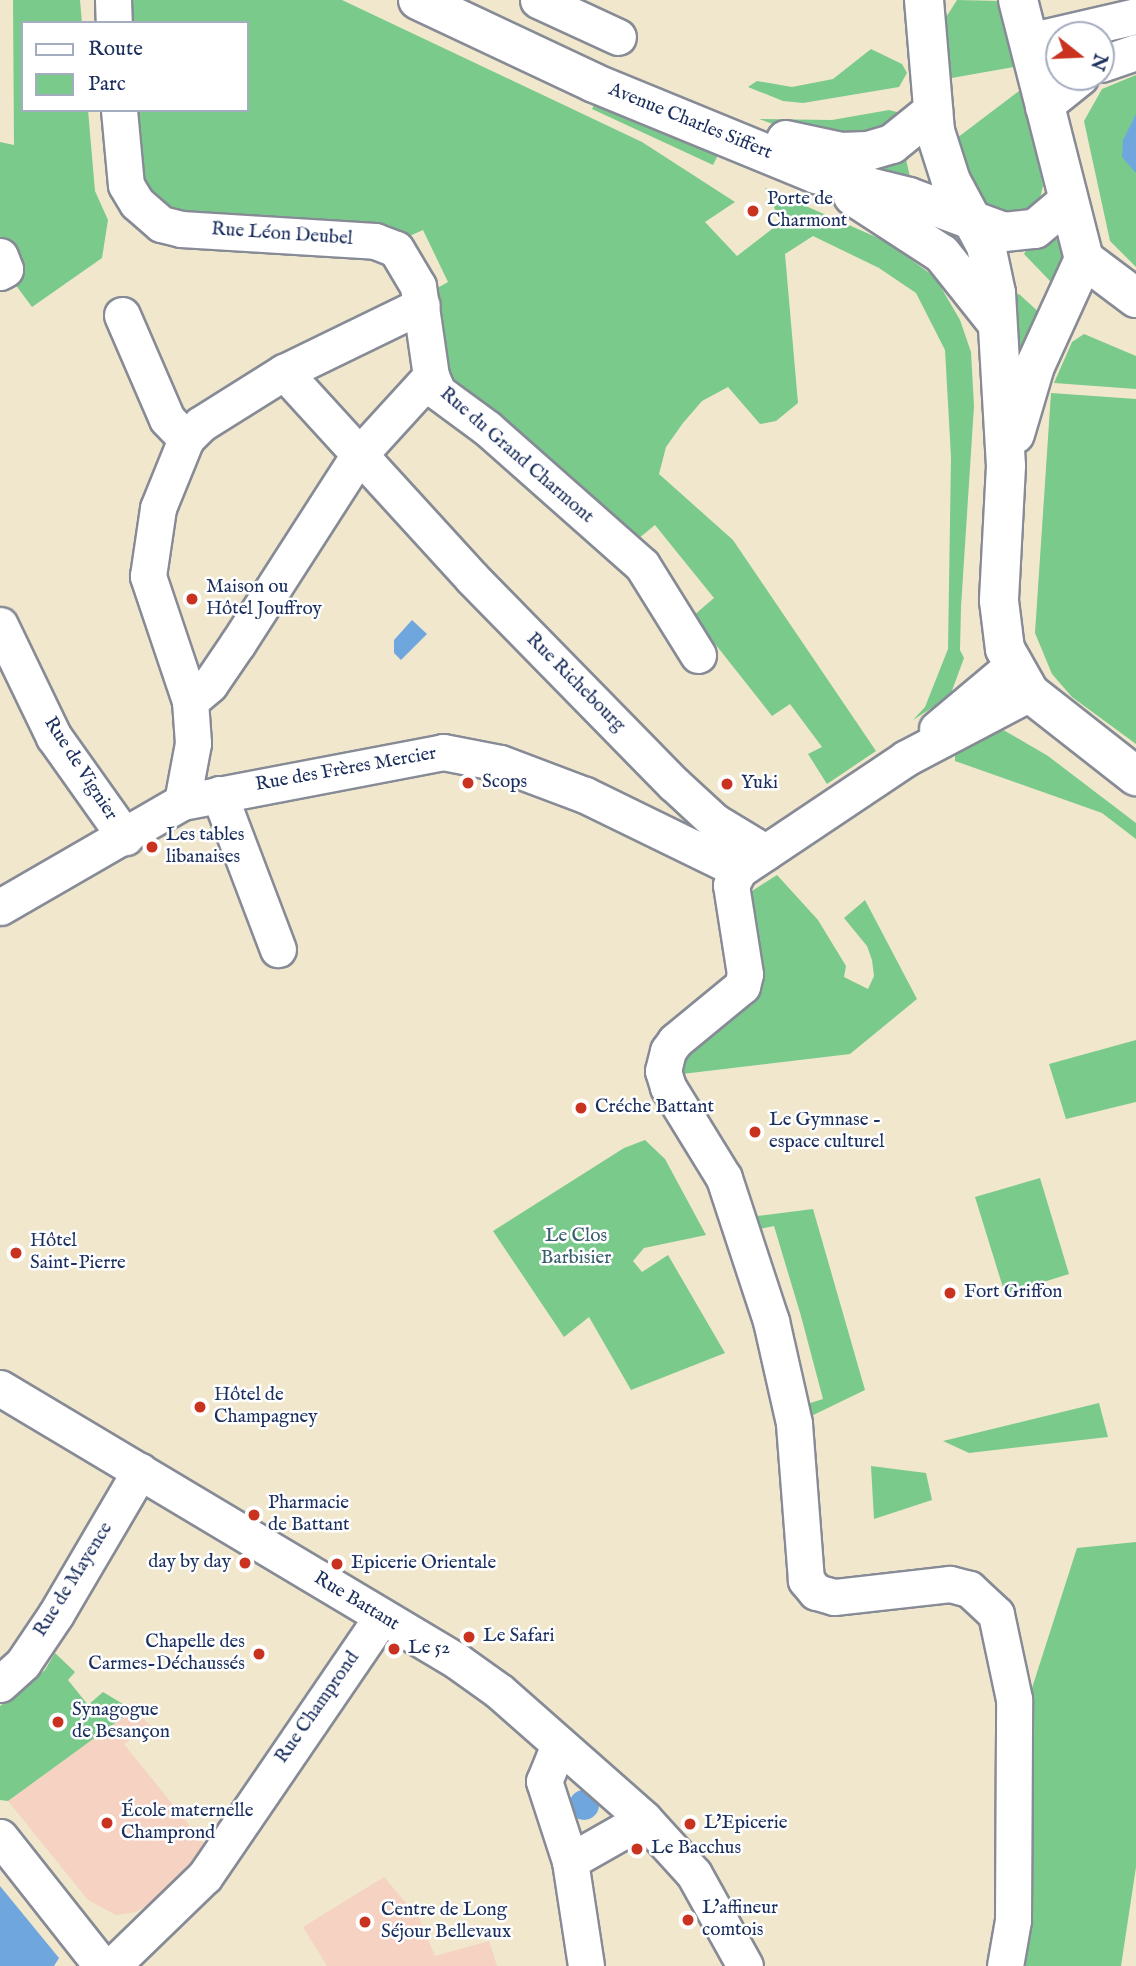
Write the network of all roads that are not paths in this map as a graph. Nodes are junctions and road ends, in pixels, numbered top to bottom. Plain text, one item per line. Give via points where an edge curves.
1 (113, 0) edge
2 (418, 0) edge
3 (470, 0) edge
4 (538, 0) edge
5 (1018, 0) edge
6 (926, 2) edge
7 (1136, 16) edge
8 (114, 21) edge
9 (618, 37) dead end
10 (1028, 41) junction
11 (1136, 52) edge
12 (1115, 59) edge
13 (1063, 91) edge
14 (1043, 107) junction
15 (933, 111) junction
16 (119, 112) edge
17 (816, 174) junction
18 (1067, 202) junction
19 (972, 220) junction
20 (0, 256) edge
21 (1084, 259) junction
22 (0, 272) edge
23 (1136, 298) edge
24 (422, 305) junction
25 (122, 315) dead end
26 (999, 324) junction
27 (284, 372) junction
28 (431, 376) junction
29 (186, 439) junction
30 (358, 456) junction
31 (1006, 466) junction
32 (0, 625) edge
33 (698, 655) dead end
34 (1021, 680) junction
35 (190, 701) junction
36 (1136, 776) edge
37 (219, 794) junction
38 (182, 802) junction
39 (125, 837) junction
40 (752, 861) junction
41 (0, 906) edge
42 (278, 949) dead end
43 (0, 1388) edge
44 (141, 1471) junction
45 (382, 1617) junction
46 (0, 1684) edge
47 (558, 1747) junction
48 (644, 1819) junction
49 (0, 1837) edge
50 (570, 1861) junction
51 (102, 1966) edge
52 (112, 1966) edge
53 (586, 1966) edge
54 (745, 1966) edge
55 (1005, 1966) edge

1 - 8 street
2 - 17 main road, Avenue Charles Siffert via 594,83
3 - 15 main road, Avenue Charles Siffert via 747,124 817,149 869,151 892,144
4 - 9 street
5 - 10 main road
6 - 15 main road
7 - 10 street
10 - 14 main road
11 - 12 street
13 - 14 street
14 - 18 main road
15 - 19 main road via 945,166
16 - 24 street, Rue Léon Deubel via 126,185 161,224 375,241 396,249 418,286
17 - 19 main road, Avenue Charles Siffert via 909,197
17 - 26 main road via 933,247
18 - 19 main road, Avenue Charles Siffert via 1052,219 1016,233
18 - 21 main road
19 - 26 main road via 992,267
20 - 22 street via 5,269
21 - 23 main road
21 - 31 main road via 1035,366
24 - 27 street
24 - 28 street, Rue Léon Deubel
25 - 29 street via 167,419
26 - 31 main road
27 - 29 street via 201,424
27 - 30 street, Rue Richebourg
28 - 30 street, Rue du Grand Charmont
28 - 33 street, Rue du Grand Charmont via 438,392 487,428 642,565
29 - 35 street via 158,508 148,576
30 - 35 street, Rue du Grand Charmont via 210,684
30 - 40 street, Rue Richebourg
31 - 34 main road via 999,611
32 - 39 street, Rue de Vignier via 54,737
34 - 36 main road
34 - 40 street
35 - 38 street via 193,743
37 - 38 street, Rue des Frères Mercier
37 - 40 street, Rue des Frères Mercier via 443,752 500,763
37 - 42 street
38 - 39 street, Rue des Frères Mercier
39 - 41 street, Rue des Frères Mercier
40 - 55 street via 731,885 745,974 742,986 676,1041 663,1071 668,1087 724,1178 771,1321 794,1423 806,1580 816,1592 834,1597 950,1584 969,1589 996,1614 1014,1699 1013,1920
43 - 44 street, Rue Battant
44 - 45 street, Rue Battant
44 - 46 street, Rue de Mayence via 56,1614 23,1663
45 - 47 street, Rue Battant via 499,1691
45 - 52 street, Rue Champrond via 170,1925
47 - 48 street, Rue Battant
47 - 50 street via 544,1781
48 - 50 street
48 - 54 street, Rue Battant via 694,1874
49 - 51 street
50 - 53 street

